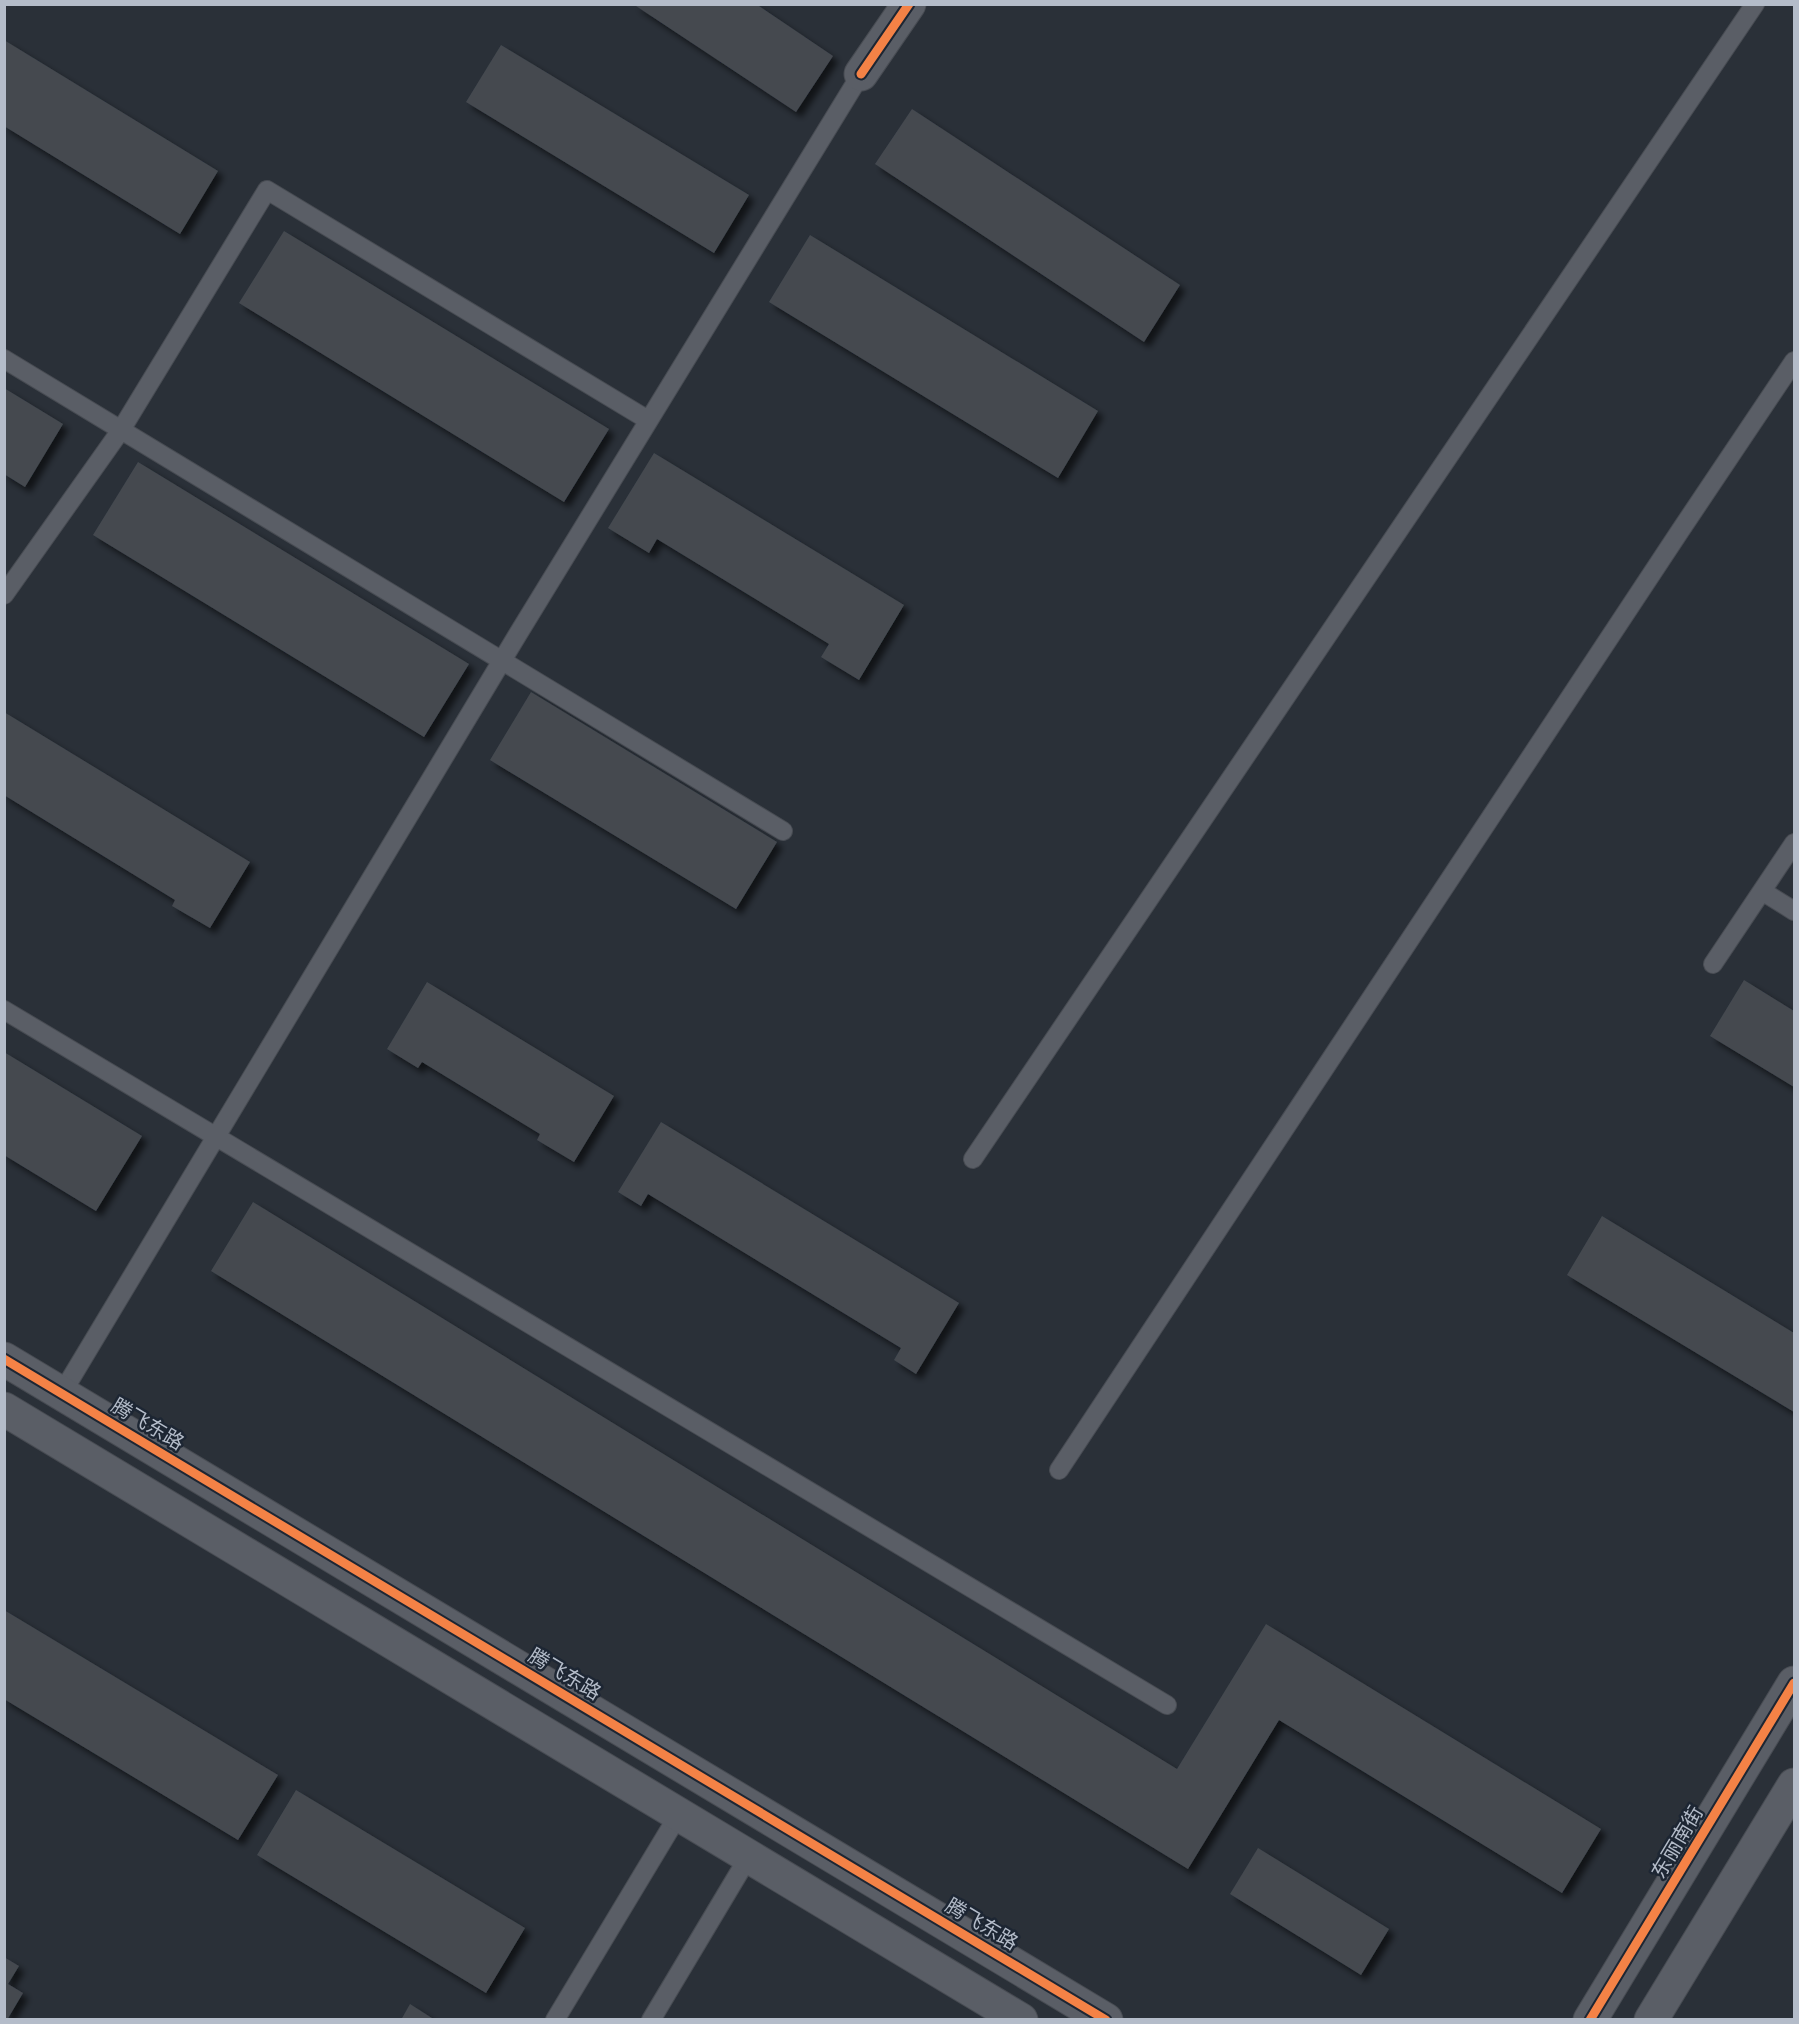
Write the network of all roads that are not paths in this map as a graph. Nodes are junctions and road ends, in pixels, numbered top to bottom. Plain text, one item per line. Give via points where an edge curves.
1 (909, 4) edge
2 (1755, 4) edge
3 (861, 74) joint
4 (4, 359) edge
5 (1794, 361) edge
6 (648, 420) junction
7 (122, 430) junction
8 (4, 595) edge
9 (502, 661) junction
10 (783, 831) dead end
11 (1794, 843) edge
12 (1762, 891) junction
13 (1794, 911) edge
14 (1713, 964) dead end
15 (4, 1010) edge
16 (216, 1136) junction
17 (973, 1159) dead end
18 (4, 1359) edge
19 (62, 1393) junction
20 (4, 1409) edge
21 (1059, 1470) dead end
22 (1794, 1683) edge
23 (1167, 1706) dead end
24 (1794, 1785) edge
25 (679, 1814) junction
26 (749, 1856) junction
27 (555, 2019) edge
28 (651, 2019) edge
29 (1021, 2019) edge
30 (1107, 2019) edge
31 (1590, 2019) edge
32 (1651, 2019) edge

1 - 3 street
2 - 17 lane
3 - 6 lane
4 - 7 lane
5 - 21 lane
6 - 7 lane via 267,190
6 - 9 lane
7 - 8 lane
7 - 9 lane
9 - 10 lane
9 - 16 lane
11 - 12 lane
12 - 13 lane
12 - 14 lane
15 - 16 lane
16 - 19 lane
16 - 23 lane
18 - 19 street, 腾飞东路
19 - 30 street, 腾飞东路
20 - 25 street
22 - 31 street, 东丽南街
24 - 32 street
25 - 26 street
25 - 27 lane
26 - 28 lane
26 - 29 street

